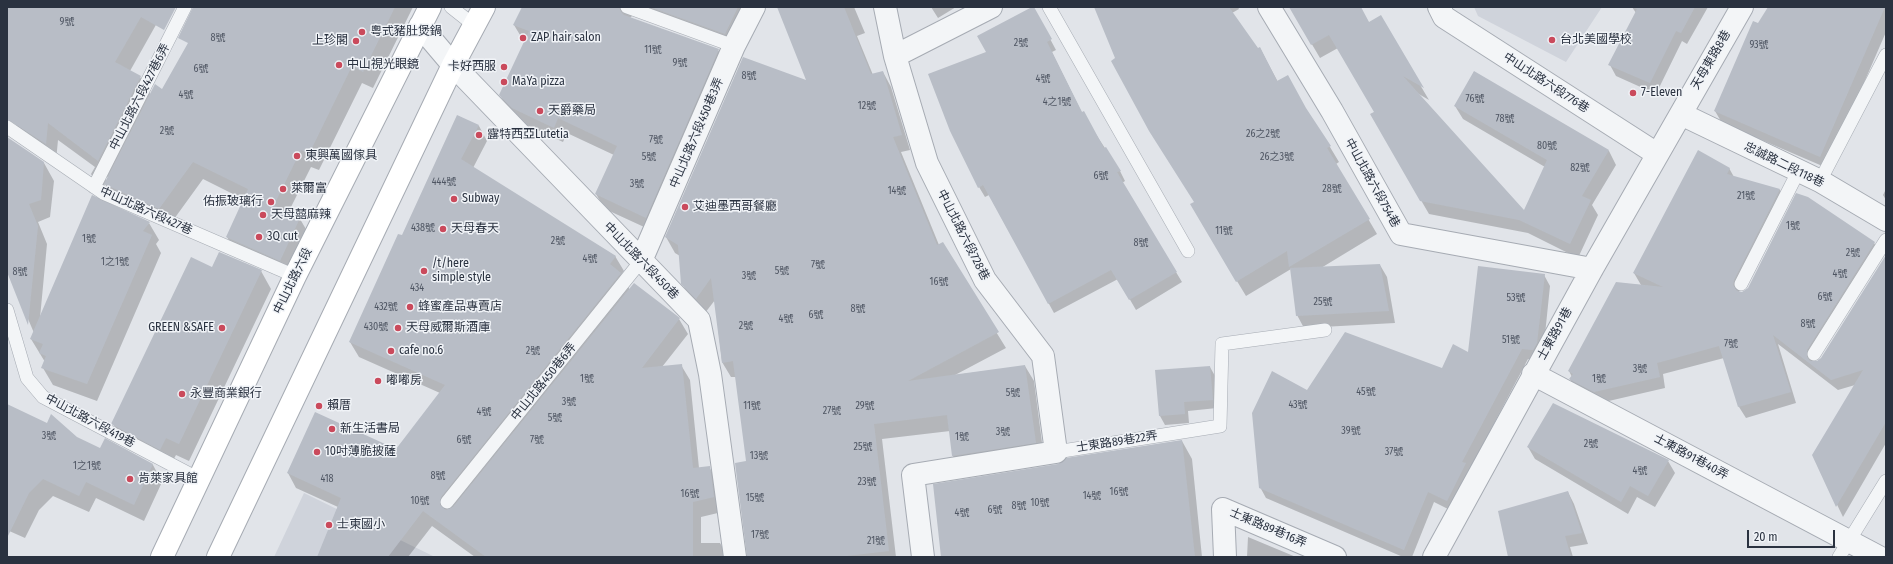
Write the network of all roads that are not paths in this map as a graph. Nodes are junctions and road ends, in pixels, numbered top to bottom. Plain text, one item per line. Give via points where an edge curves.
1 (185, 7) edge
2 (451, 7) edge
3 (627, 7) edge
4 (754, 7) edge
5 (885, 7) edge
6 (991, 7) edge
7 (1050, 7) edge
8 (1269, 7) edge
9 (1439, 7) edge
10 (1742, 7) edge
11 (425, 16) edge
12 (480, 16) edge
13 (734, 46) junction
14 (1886, 55) edge
15 (896, 56) junction
16 (453, 65) junction
17 (1680, 114) junction
18 (7, 127) edge
19 (1657, 154) junction
20 (1798, 172) junction
21 (1820, 181) junction
22 (94, 187) junction
23 (1886, 220) edge
24 (1886, 240) edge
25 (1188, 251) dead end
26 (642, 261) junction
27 (1592, 269) junction
28 (294, 276) junction
29 (1741, 284) dead end
30 (7, 310) edge
31 (1325, 330) dead end
32 (1814, 354) dead end
33 (1533, 374) junction
34 (1056, 452) junction
35 (199, 479) junction
36 (1886, 481) edge
37 (447, 502) dead end
38 (1843, 548) edge
39 (162, 557) edge
40 (218, 557) edge
41 (735, 557) edge
42 (923, 557) edge
43 (1225, 557) edge
44 (1335, 557) edge
45 (1434, 557) edge
46 (1879, 557) edge

1 - 22 lane, 中山北路六段427巷6弄
2 - 12 lane
3 - 13 lane
4 - 13 street, 中山北路六段450巷3弄
5 - 15 street, 中山北路六段728巷
6 - 15 street
7 - 25 lane
8 - 27 street, 中山北路六段754巷 via 1332,111 1401,234
9 - 19 street, 中山北路六段776巷 via 1444,17
10 - 17 street, 天母東路8巷
11 - 16 street, 中山北路六段450巷
11 - 28 main road, 中山北路六段
12 - 16 main road
13 - 26 street, 中山北路六段450巷3弄
14 - 21 lane
15 - 34 street, 中山北路六段728巷 via 927,163 985,280 1043,356
16 - 26 street, 中山北路六段450巷
16 - 40 main road
17 - 19 street, 士東路91巷
17 - 20 street, 忠誠路二段118巷
18 - 22 lane, 中山北路六段427巷
19 - 27 street, 士東路91巷
20 - 21 street, 忠誠路二段118巷
20 - 29 lane
21 - 23 street, 忠誠路二段118巷
22 - 28 lane, 中山北路六段427巷
24 - 32 lane
26 - 37 lane, 中山北路450巷6弄
26 - 41 street, 中山北路六段450巷 via 699,320 710,374
27 - 33 street, 士東路91巷
28 - 35 main road, 中山北路六段
30 - 35 lane, 中山北路六段419巷 via 27,378 43,397
31 - 34 lane, 士東路89巷22弄 via 1222,344 1220,426
33 - 38 street, 士東路91巷40弄
33 - 45 street, 士東路91巷
34 - 42 street, 士東路89巷22弄 via 913,475
35 - 39 main road, 中山北路六段
36 - 38 lane
38 - 46 street, 士東路91巷40弄
43 - 44 street, 士東路89巷16弄 via 1223,509

